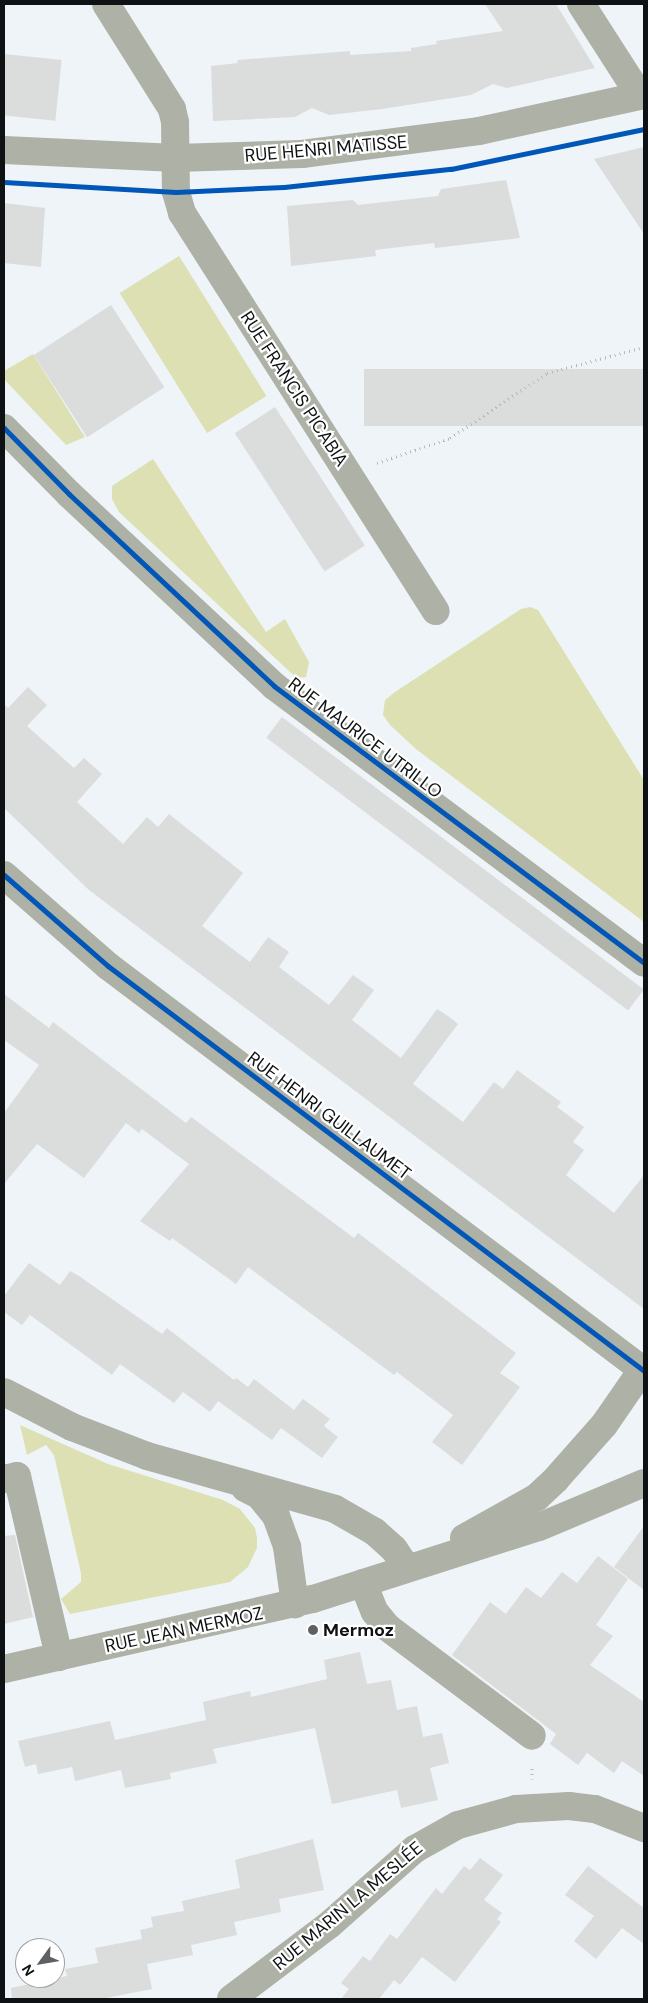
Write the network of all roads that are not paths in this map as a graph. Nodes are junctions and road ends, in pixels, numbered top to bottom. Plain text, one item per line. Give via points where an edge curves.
1 (106, 4) edge
2 (581, 4) edge
3 (642, 96) edge
4 (4, 150) edge
5 (176, 158) junction
6 (4, 428) edge
7 (436, 611) dead end
8 (4, 875) edge
9 (644, 963) edge
10 (643, 1370) edge
11 (4, 1392) edge
12 (4, 1479) edge
13 (228, 1480) junction
14 (644, 1483) edge
15 (407, 1568) junction
16 (363, 1584) junction
17 (296, 1604) junction
18 (59, 1657) junction
19 (4, 1669) edge
20 (532, 1736) road end
21 (644, 1828) edge
22 (231, 1999) edge

1 - 5 street, RUE FRANCIS PICABIA via 172,109
2 - 3 street
3 - 5 street, RUE HENRI MATISSE via 539,120 381,146 302,154
4 - 5 street, RUE HENRI MATISSE
5 - 7 street, RUE FRANCIS PICABIA via 176,192 182,213
6 - 9 street, RUE MAURICE UTRILLO via 274,686
8 - 10 street, RUE HENRI GUILLAUMET via 108,966
10 - 15 street, RUE JEAN MERMOZ via 604,1425 537,1496
11 - 13 street via 110,1443
12 - 18 street via 17,1476
13 - 15 street via 335,1509 374,1532
13 - 17 street via 259,1496 276,1516 287,1547
14 - 15 street, RUE JEAN MERMOZ via 539,1527
15 - 16 street, RUE JEAN MERMOZ
16 - 17 street, RUE JEAN MERMOZ
16 - 20 street via 387,1627
17 - 18 street, RUE JEAN MERMOZ
18 - 19 street, RUE JEAN MERMOZ
21 - 22 street, RUE MARIN LA MESLÉE via 595,1810 569,1806 532,1807 486,1816 432,1837 400,1860 329,1925

